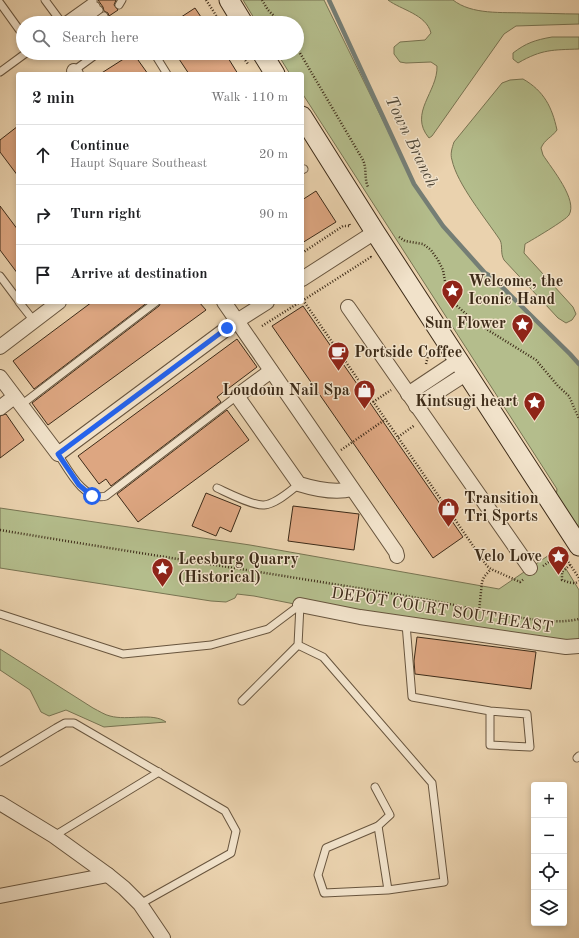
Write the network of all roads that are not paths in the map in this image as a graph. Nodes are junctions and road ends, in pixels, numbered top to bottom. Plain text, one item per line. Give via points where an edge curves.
1 (45, 0) edge
2 (229, 0) edge
3 (0, 3) edge
4 (98, 8) junction
5 (57, 16) edge
6 (79, 16) edge
7 (84, 16) edge
8 (89, 16) edge
9 (96, 16) edge
10 (239, 16) edge
11 (16, 25) edge
12 (16, 59) edge
13 (89, 60) edge
14 (158, 60) edge
15 (266, 60) edge
16 (1, 69) edge
17 (74, 72) edge
18 (166, 72) edge
19 (274, 72) edge
20 (304, 119) edge
21 (375, 232) junction
22 (0, 276) edge
23 (304, 278) edge
24 (16, 297) edge
25 (21, 304) edge
26 (56, 304) edge
27 (153, 304) edge
28 (225, 304) edge
29 (264, 304) edge
30 (348, 307) dead end
31 (34, 321) junction
32 (237, 321) junction
33 (0, 347) edge
34 (463, 366) junction
35 (271, 371) junction
36 (0, 378) edge
37 (408, 394) junction
38 (237, 396) junction
39 (17, 401) junction
40 (416, 406) junction
41 (0, 408) edge
42 (58, 454) junction
43 (299, 484) junction
44 (217, 488) dead end
45 (352, 489) junction
46 (570, 550) edge
47 (398, 556) dead end
48 (532, 571) road end
49 (300, 605) junction
50 (0, 614) edge
51 (406, 624) junction
52 (298, 645) junction
53 (579, 646) edge
54 (242, 701) dead end
55 (490, 711) junction
56 (0, 762) edge
57 (159, 772) junction
58 (375, 787) dead end
59 (0, 803) edge
60 (378, 826) junction
61 (54, 836) junction
62 (108, 875) junction
63 (388, 890) junction
64 (0, 896) edge
65 (140, 904) junction
66 (163, 938) edge

1 - 5 lane
2 - 10 street
3 - 11 lane
4 - 6 lane
4 - 7 lane
4 - 8 lane
4 - 9 lane
12 - 16 lane
13 - 17 lane
14 - 18 lane
15 - 19 street
20 - 21 street
21 - 23 street
21 - 34 street
22 - 24 lane
25 - 31 lane
26 - 31 street
27 - 39 lane
28 - 32 street
29 - 32 street
30 - 37 street
31 - 33 street
32 - 35 street
32 - 42 street
34 - 37 street
34 - 40 street
34 - 46 street via 533,477
35 - 38 street
35 - 45 street
36 - 39 street
37 - 40 street
38 - 42 lane via 106,496 92,496 84,489
38 - 43 street
39 - 41 street
39 - 42 street
40 - 48 street
43 - 44 lane via 274,502 265,505 256,504
43 - 45 street via 344,491
45 - 47 street
49 - 50 lane via 268,629 211,645 123,654
49 - 51 street, DEPOT COURT SOUTHEAST
49 - 52 lane
51 - 53 street, DEPOT COURT SOUTHEAST
51 - 55 lane via 412,697
52 - 54 lane
52 - 63 lane via 323,657 432,783 444,882
55 - 55 lane via 490,745 530,747 527,714
56 - 57 lane via 56,728 66,723 74,723
57 - 61 lane
57 - 65 lane via 225,812 236,831 231,853
58 - 60 lane via 390,814
59 - 61 street
60 - 63 lane
60 - 63 lane via 326,848 318,875 324,893
61 - 62 street
62 - 64 street
62 - 65 street
65 - 66 street

